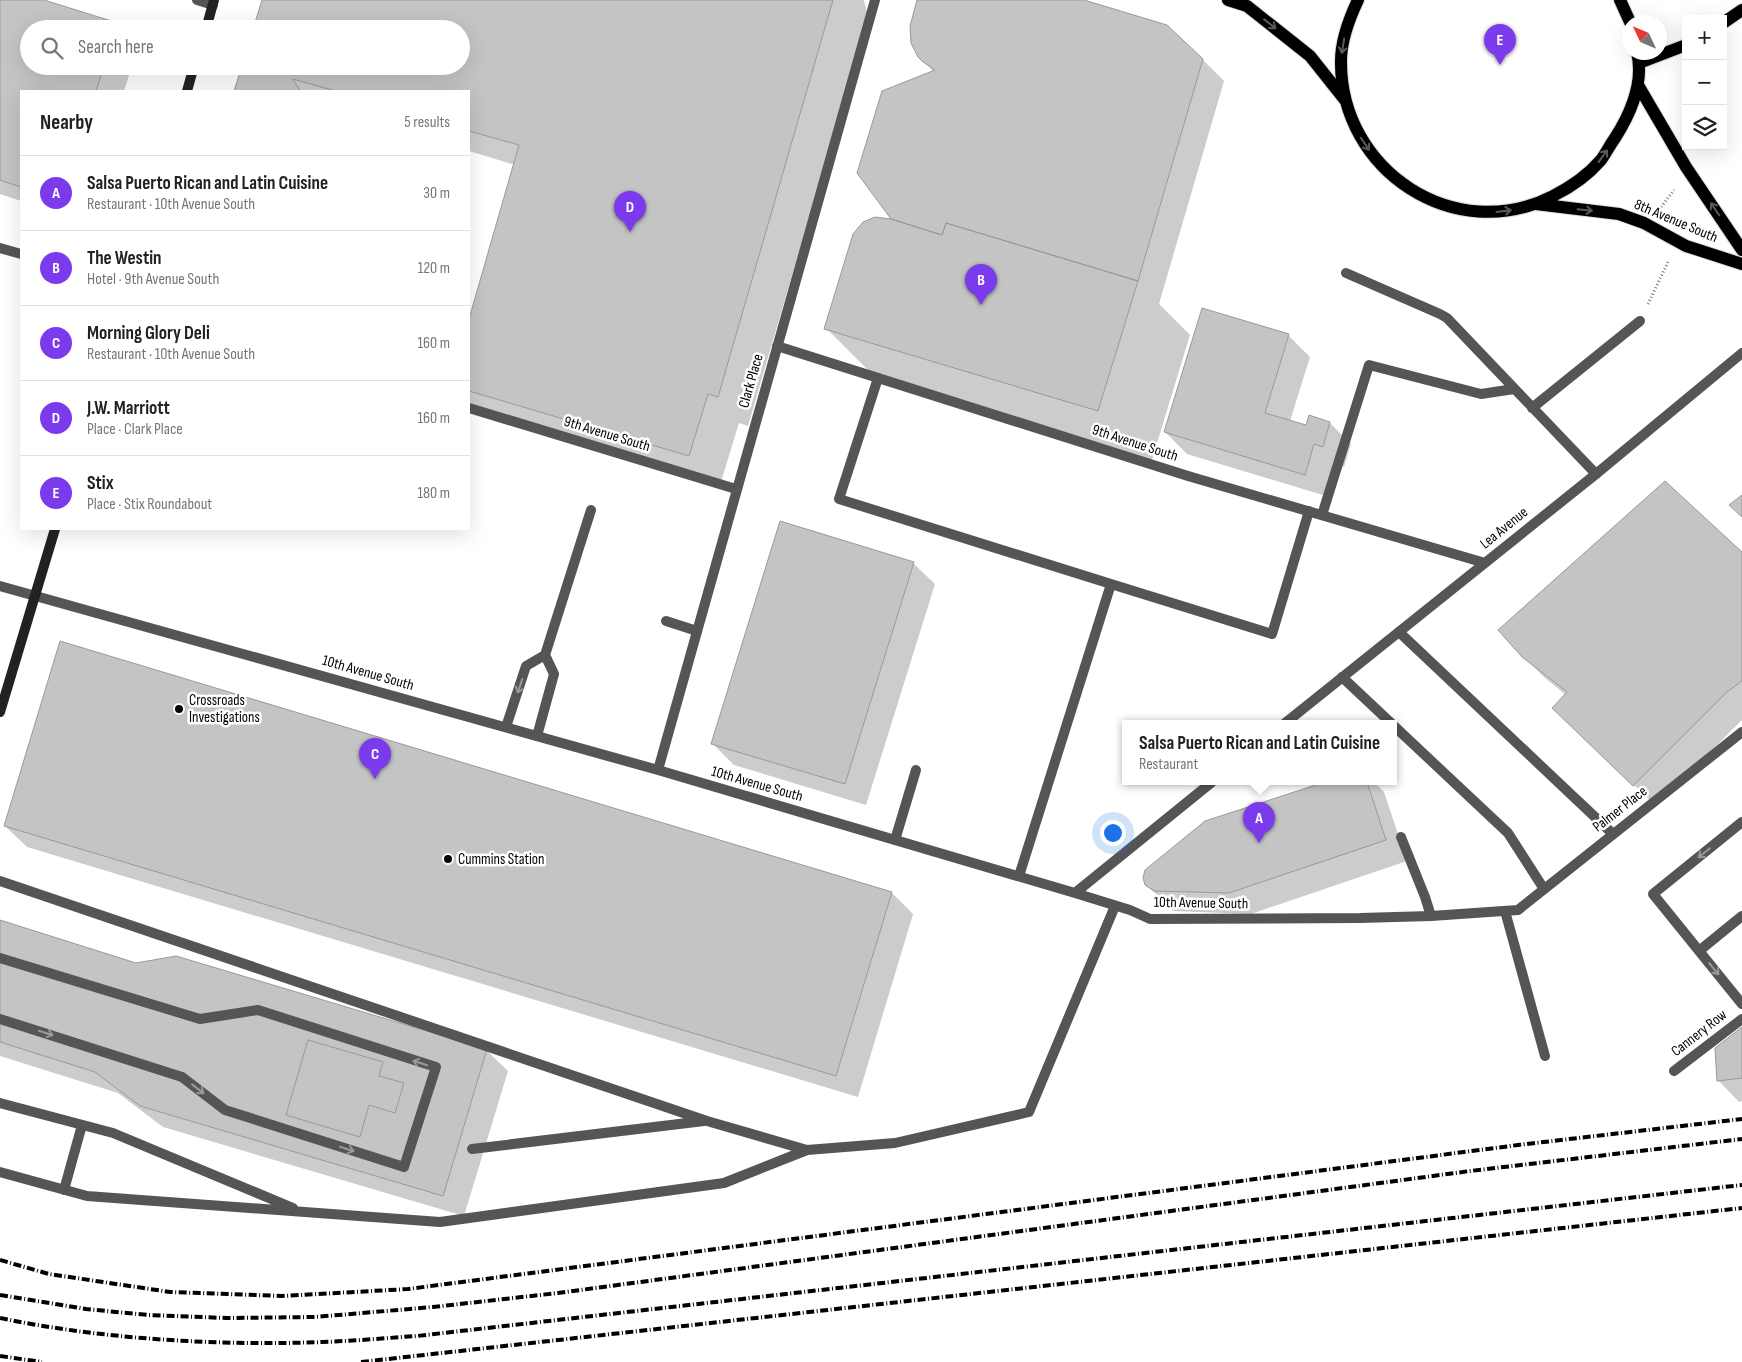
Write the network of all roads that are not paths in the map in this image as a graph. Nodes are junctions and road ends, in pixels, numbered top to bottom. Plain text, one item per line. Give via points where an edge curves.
1 (197, 0) edge
2 (874, 0) edge
3 (1228, 0) edge
4 (1358, 0) edge
5 (1620, 0) edge
6 (214, 2) edge
7 (1742, 10) edge
8 (1627, 15) edge
9 (209, 20) edge
10 (1727, 20) edge
11 (1682, 46) edge
12 (1667, 50) edge
13 (1638, 60) edge
14 (191, 75) edge
15 (1638, 85) junction
16 (187, 90) edge
17 (1345, 100) junction
18 (1536, 204) junction
19 (0, 248) edge
20 (1742, 250) edge
21 (20, 254) edge
22 (1742, 264) edge
23 (1346, 273) dead end
24 (1640, 321) road end
25 (777, 346) junction
26 (1742, 353) edge
27 (878, 378) junction
28 (1514, 389) junction
29 (470, 408) edge
30 (1532, 408) junction
31 (1596, 474) junction
32 (736, 489) junction
33 (591, 510) dead end
34 (1309, 512) junction
35 (1322, 515) junction
36 (55, 530) edge
37 (1486, 563) junction
38 (1111, 584) junction
39 (0, 586) edge
40 (35, 596) junction
41 (666, 621) dead end
42 (697, 631) junction
43 (1399, 632) junction
44 (545, 655) junction
45 (1342, 677) junction
46 (0, 712) edge
47 (1289, 720) edge
48 (1388, 720) edge
49 (506, 728) junction
50 (1397, 729) edge
51 (1742, 732) edge
52 (537, 736) junction
53 (658, 770) junction
54 (916, 770) dead end
55 (1208, 785) edge
56 (1742, 822) edge
57 (1613, 834) junction
58 (1401, 837) dead end
59 (895, 840) junction
60 (1019, 876) junction
61 (0, 881) edge
62 (1544, 888) junction
63 (1075, 893) junction
64 (1115, 906) junction
65 (1518, 910) joint
66 (1505, 911) junction
67 (1430, 916) junction
68 (1742, 916) edge
69 (1699, 951) junction
70 (0, 958) edge
71 (1742, 1004) edge
72 (0, 1019) edge
73 (1742, 1019) edge
74 (1545, 1056) dead end
75 (1674, 1071) dead end
76 (0, 1104) edge
77 (707, 1121) junction
78 (82, 1125) junction
79 (472, 1149) dead end
80 (807, 1150) junction
81 (0, 1172) edge
82 (64, 1190) junction
83 (301, 1211) junction

1 - 6 street
2 - 25 street, Clark Place
3 -> 17 main road via 1247,6 1310,56
4 -> 17 main road via 1348,22 1341,61
5 - 8 main road
6 - 9 main road
7 - 10 main road
11 - 12 main road
13 - 15 main road
14 - 16 main road
18 -> 15 main road via 1572,187 1601,160 1622,127
20 -> 15 main road, 8th Avenue South via 1686,167
17 -> 18 main road via 1357,133 1377,162 1403,185 1426,198 1467,211 1502,212
18 -> 22 main road, 8th Avenue South via 1619,214 1644,223 1686,246
19 - 21 street
23 - 28 street via 1447,318
24 - 30 street
25 - 27 street, 9th Avenue South
25 - 32 street, Clark Place
26 - 31 street, Lea Avenue
27 - 34 street, 9th Avenue South
27 - 38 street via 839,499
28 - 30 street
28 - 35 street via 1481,394 1369,365
29 - 32 street, 9th Avenue South
30 - 31 street
31 - 37 street, Lea Avenue
32 - 42 street, Clark Place
33 - 44 street
34 - 35 street, 9th Avenue South
34 - 38 street via 1272,634
35 - 37 street, 9th Avenue South
36 - 40 main road
37 - 43 street, Lea Avenue
38 - 60 street
39 - 40 street, 10th Avenue South
40 - 46 main road
40 - 49 street, 10th Avenue South
41 - 42 street
42 - 53 street, Clark Place
43 - 45 street, Lea Avenue
43 - 57 street
44 -> 49 street via 526,666
44 - 52 street via 554,674
45 - 47 street, Lea Avenue
45 - 48 street
49 - 52 street, 10th Avenue South
50 - 62 street via 1508,833
51 - 57 street, Palmer Place
52 - 53 street, 10th Avenue South
53 - 59 street, 10th Avenue South
54 - 59 street
55 - 63 street
56 -> 69 street via 1653,894
57 - 62 street, Palmer Place
58 - 67 street
59 - 60 street, 10th Avenue South
60 - 63 street, 10th Avenue South
61 - 77 street
62 - 65 street, Palmer Place
63 - 64 street, 10th Avenue South
64 - 67 street, 10th Avenue South via 1150,919
64 - 80 street via 1029,1112 895,1143
65 - 66 street, 10th Avenue South
66 - 67 street, 10th Avenue South
66 - 74 street
68 - 69 street
69 -> 71 street
72 -> 70 street via 182,1077 225,1110 404,1167 436,1068 258,1010 200,1019
73 - 75 street, Cannery Row
76 - 78 street
77 - 79 street
77 - 80 street
78 - 82 street
78 - 83 street via 113,1133
80 - 83 street via 724,1183 440,1222
81 - 82 street
82 - 83 street via 87,1196

